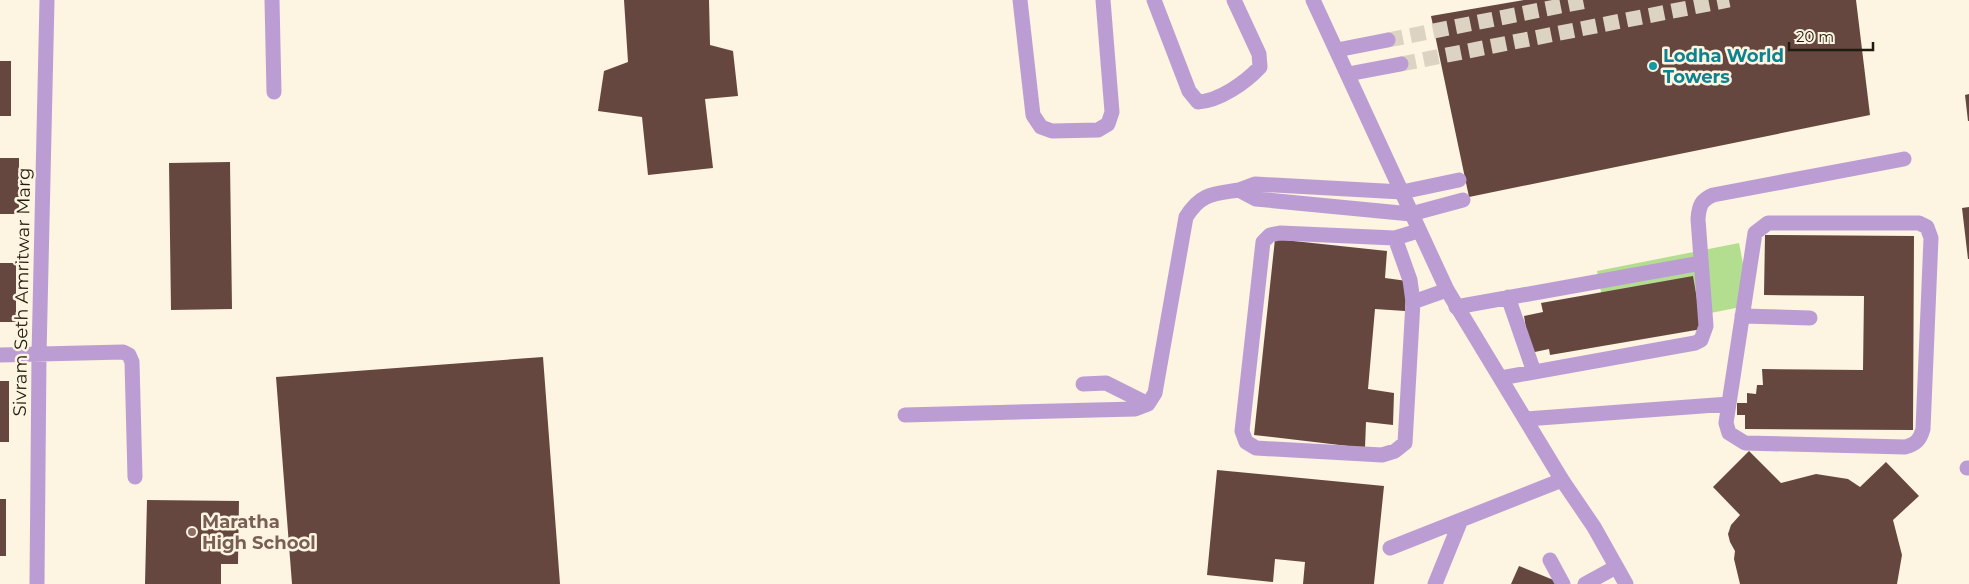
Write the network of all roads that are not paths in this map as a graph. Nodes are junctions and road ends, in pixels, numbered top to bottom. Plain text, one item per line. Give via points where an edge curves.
1 (47, 0) edge
2 (272, 0) edge
3 (1020, 0) edge
4 (1102, 0) edge
5 (1154, 0) edge
6 (1234, 0) edge
7 (1313, 0) edge
8 (1388, 40) tunnel mouth
9 (1337, 50) junction
10 (1401, 64) tunnel mouth
11 (1348, 74) junction
12 (274, 92) dead end
13 (1904, 159) dead end
14 (1458, 180) dead end
15 (1239, 190) junction
16 (1402, 192) junction
17 (1463, 200) dead end
18 (1411, 214) junction
19 (1418, 231) junction
20 (1395, 238) junction
21 (1701, 263) junction
22 (1447, 290) junction
23 (1508, 297) junction
24 (1413, 302) junction
25 (1456, 307) junction
26 (1742, 316) junction
27 (1810, 318) dead end
28 (0, 355) edge
29 (39, 355) junction
30 (1534, 372) junction
31 (1501, 378) junction
32 (1083, 384) dead end
33 (1148, 404) junction
34 (1729, 404) junction
35 (905, 415) dead end
36 (1526, 419) junction
37 (135, 477) dead end
38 (1562, 480) junction
39 (1461, 520) junction
40 (1390, 548) dead end
41 (1550, 560) dead end
42 (1616, 567) junction
43 (37, 584) edge
44 (1435, 584) edge
45 (1563, 584) edge
46 (1585, 584) edge
47 (1626, 584) edge

1 - 29 street, Sivram Seth Amritwar Marg
2 - 12 street
3 - 4 street via 1033,114 1041,127 1052,132 1098,130 1108,124 1112,112
5 - 6 street via 1189,91 1198,102 1209,101 1250,78 1260,67 1259,54
7 - 9 street
8 - 9 street
9 - 11 street
10 - 11 street
11 - 16 street
13 - 21 street via 1704,199 1699,206 1698,219
14 - 16 street
15 - 16 street via 1255,184
15 - 18 street via 1256,199
15 - 33 street via 1206,195 1193,204 1186,217 1155,393
16 - 18 street
17 - 18 street
18 - 19 street
19 - 20 street
19 - 22 street
20 - 24 street via 1410,280
20 - 24 street via 1280,233 1263,242 1242,431 1246,442 1256,448 1382,455 1395,452 1405,443 1407,432
21 - 23 street
21 - 30 street via 1706,326 1701,340
22 - 24 street
22 - 25 street
23 - 25 street
23 - 30 street
25 - 31 street
26 - 27 street
26 - 34 street
26 - 34 street via 1755,232 1768,223 1919,223 1927,227 1931,238 1923,429 1920,438 1905,447 1745,443 1729,433 1726,423
28 - 29 street
29 - 37 street via 123,352 129,356 132,362
29 - 43 street, Sivram Seth Amritwar Marg
30 - 31 street
31 - 36 street
32 - 33 street via 1106,383
33 - 35 street via 1135,409
34 - 36 street
36 - 38 street
38 - 39 street
38 - 42 street
39 - 40 street
39 - 44 street
41 - 45 street
42 - 46 street
42 - 47 street

